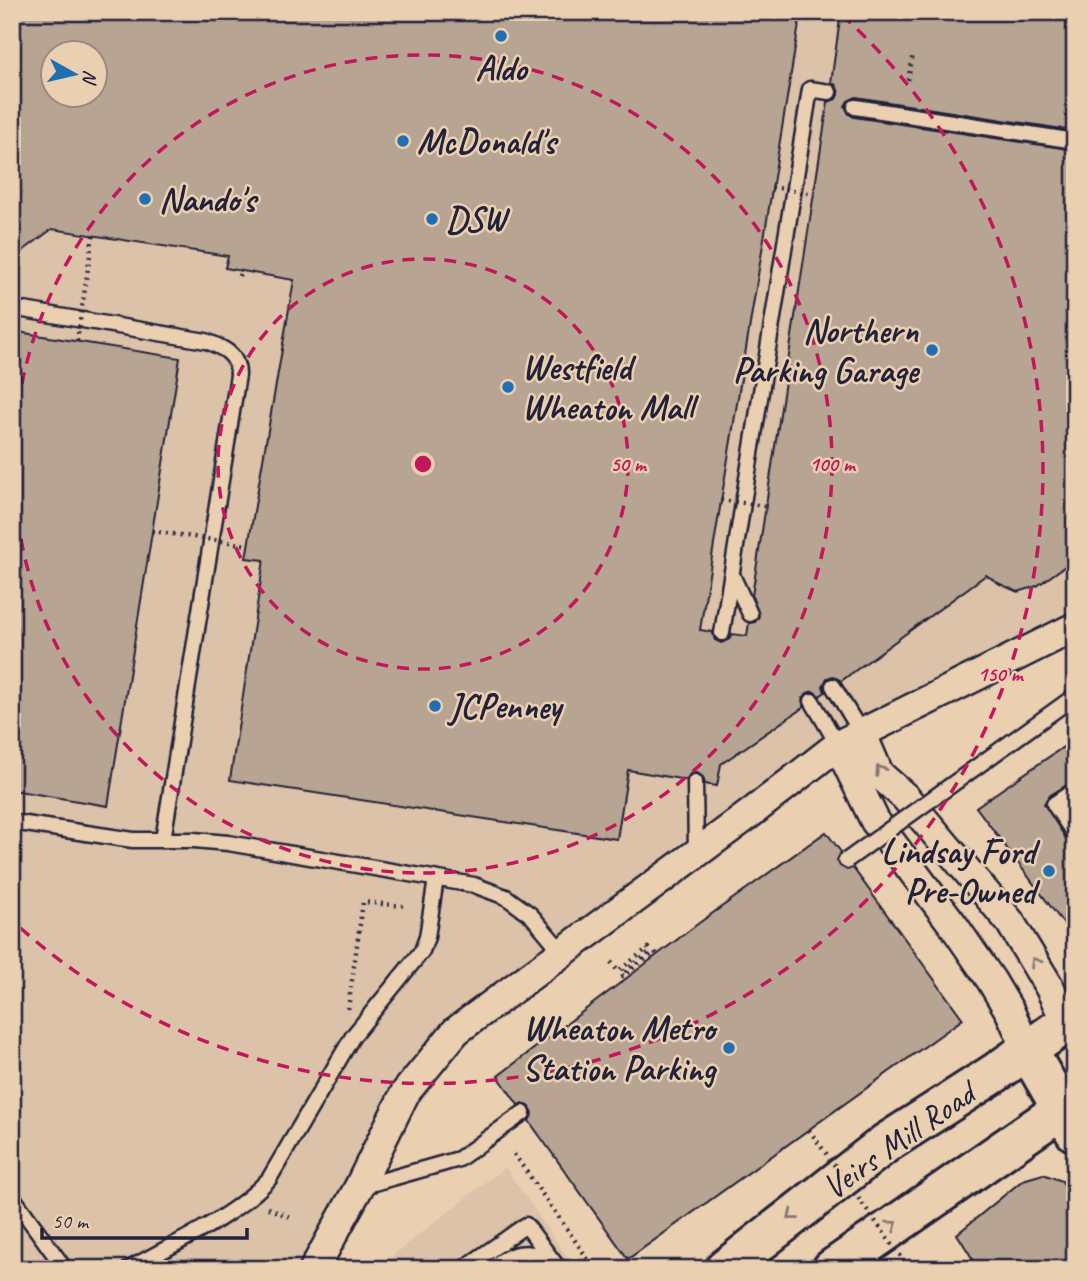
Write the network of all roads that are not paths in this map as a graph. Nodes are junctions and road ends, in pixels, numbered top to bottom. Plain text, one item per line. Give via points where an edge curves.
1 (829, 92) dead end
2 (855, 107) dead end
3 (1075, 141) edge
4 (12, 308) edge
5 (732, 575) junction
6 (750, 614) dead end
7 (1075, 627) edge
8 (722, 633) dead end
9 (833, 686) dead end
10 (1075, 696) edge
11 (812, 701) dead end
12 (850, 739) junction
13 (695, 782) dead end
14 (1075, 790) edge
15 (12, 822) edge
16 (1075, 835) edge
17 (163, 841) junction
18 (696, 853) junction
19 (847, 860) dead end
20 (436, 878) junction
21 (562, 952) junction
22 (1072, 1026) edge
23 (1027, 1049) junction
24 (523, 1113) dead end
25 (1070, 1114) edge
26 (359, 1187) junction
27 (12, 1196) edge
28 (837, 1267) edge
29 (65, 1269) edge
30 (129, 1269) edge
31 (314, 1269) edge
32 (463, 1269) edge
33 (490, 1269) edge
34 (549, 1269) edge
35 (559, 1269) edge
36 (725, 1269) edge

1 - 5 lane via 810,89
2 - 3 lane
4 - 17 lane via 206,341 227,349 238,363
5 - 6 lane
5 - 8 lane
7 - 12 street
9 - 12 lane
10 - 19 lane, bridge
11 - 12 lane
12 - 18 street
22 -> 12 street via 1010,922
12 - 23 street via 875,821 991,980
13 - 18 lane
14 - 16 lane via 1054,804
15 - 17 lane
17 - 20 lane via 228,844
18 - 21 street
20 - 21 lane via 506,897 531,915
20 - 30 lane via 422,951 353,1036 269,1178 235,1209
21 - 26 street via 456,1031 405,1093
22 - 23 main road, Veirs Mill Road
23 - 25 main road
23 -> 36 main road, Veirs Mill Road via 886,1143
24 - 26 lane via 459,1159
28 -> 25 main road, Veirs Mill Road
26 - 31 street
27 - 29 lane
32 - 35 lane via 526,1225
33 - 34 lane via 509,1255 527,1251 542,1256

